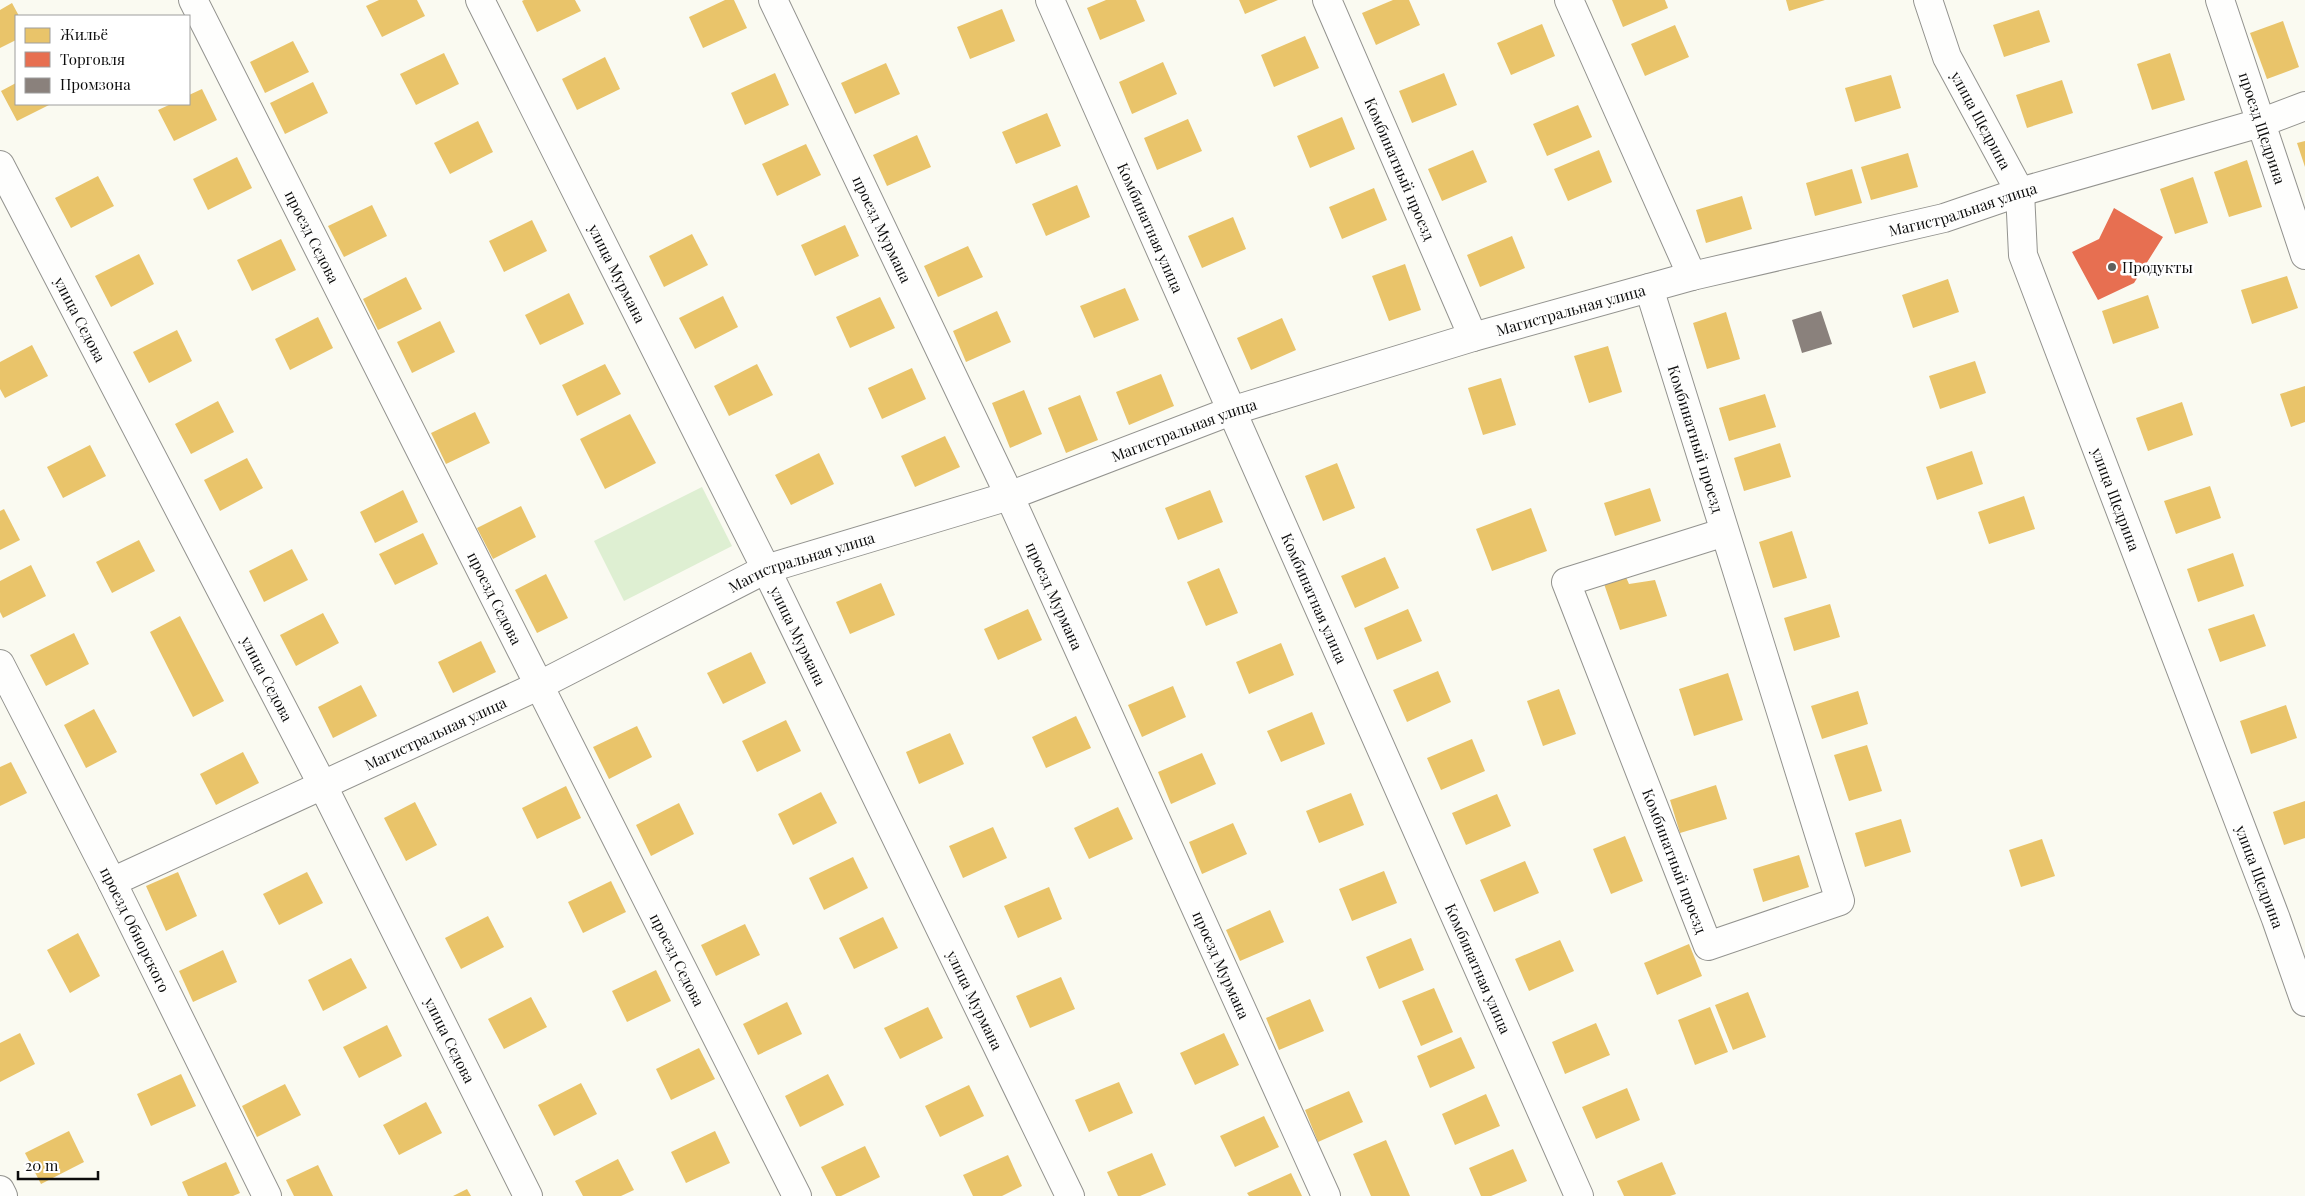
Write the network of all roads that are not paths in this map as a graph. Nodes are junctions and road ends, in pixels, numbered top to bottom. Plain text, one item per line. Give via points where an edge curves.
1 (193, 0) edge
2 (480, 0) edge
3 (774, 0) edge
4 (1050, 0) edge
5 (1327, 0) edge
6 (1569, 0) edge
7 (1928, 0) edge
8 (2220, 0) edge
9 (2305, 106) edge
10 (2260, 123) junction
11 (0, 165) edge
12 (2020, 192) junction
13 (2305, 255) edge
14 (1692, 276) junction
15 (1649, 288) junction
16 (1473, 337) junction
17 (1231, 411) junction
18 (1009, 496) junction
19 (1725, 532) junction
20 (766, 569) junction
21 (0, 664) edge
22 (540, 685) junction
23 (322, 784) junction
24 (112, 882) junction
25 (2305, 1002) edge
26 (0, 1190) edge
27 (3, 1196) edge
28 (267, 1196) edge
29 (528, 1196) edge
30 (797, 1196) edge
31 (1070, 1196) edge
32 (1326, 1196) edge
33 (1579, 1196) edge

1 - 22 street, проезд Седова
2 - 20 street, улица Мурмана
3 - 18 street, проезд Мурмана
4 - 17 street, Комбинатная улица
5 - 16 street, Комбинатный проезд
6 - 14 street
7 - 12 street, улица Щедрина via 1947,57
8 - 10 street, проезд Щедрина
9 - 10 street, Магистральная улица
10 - 12 street, Магистральная улица
10 - 13 street, проезд Щедрина
11 - 23 street, улица Седова
12 - 14 street, Магистральная улица via 1944,218
12 - 25 street, улица Щедрина via 2023,254
14 - 15 street, Магистральная улица
15 - 16 street, Магистральная улица
15 - 19 street, Комбинатный проезд
16 - 17 street, Магистральная улица
17 - 18 street, Магистральная улица
17 - 33 street, Комбинатная улица
18 - 20 street, Магистральная улица
18 - 32 street, проезд Мурмана
19 - 19 street, Комбинатный проезд via 1566,582 1708,946 1840,901
20 - 22 street, Магистральная улица
20 - 31 street, улица Мурмана
21 - 24 street, проезд Обнорского
22 - 23 street, Магистральная улица
22 - 30 street, проезд Седова
23 - 24 street, Магистральная улица
23 - 29 street, улица Седова
24 - 28 street, проезд Обнорского
26 - 27 street

